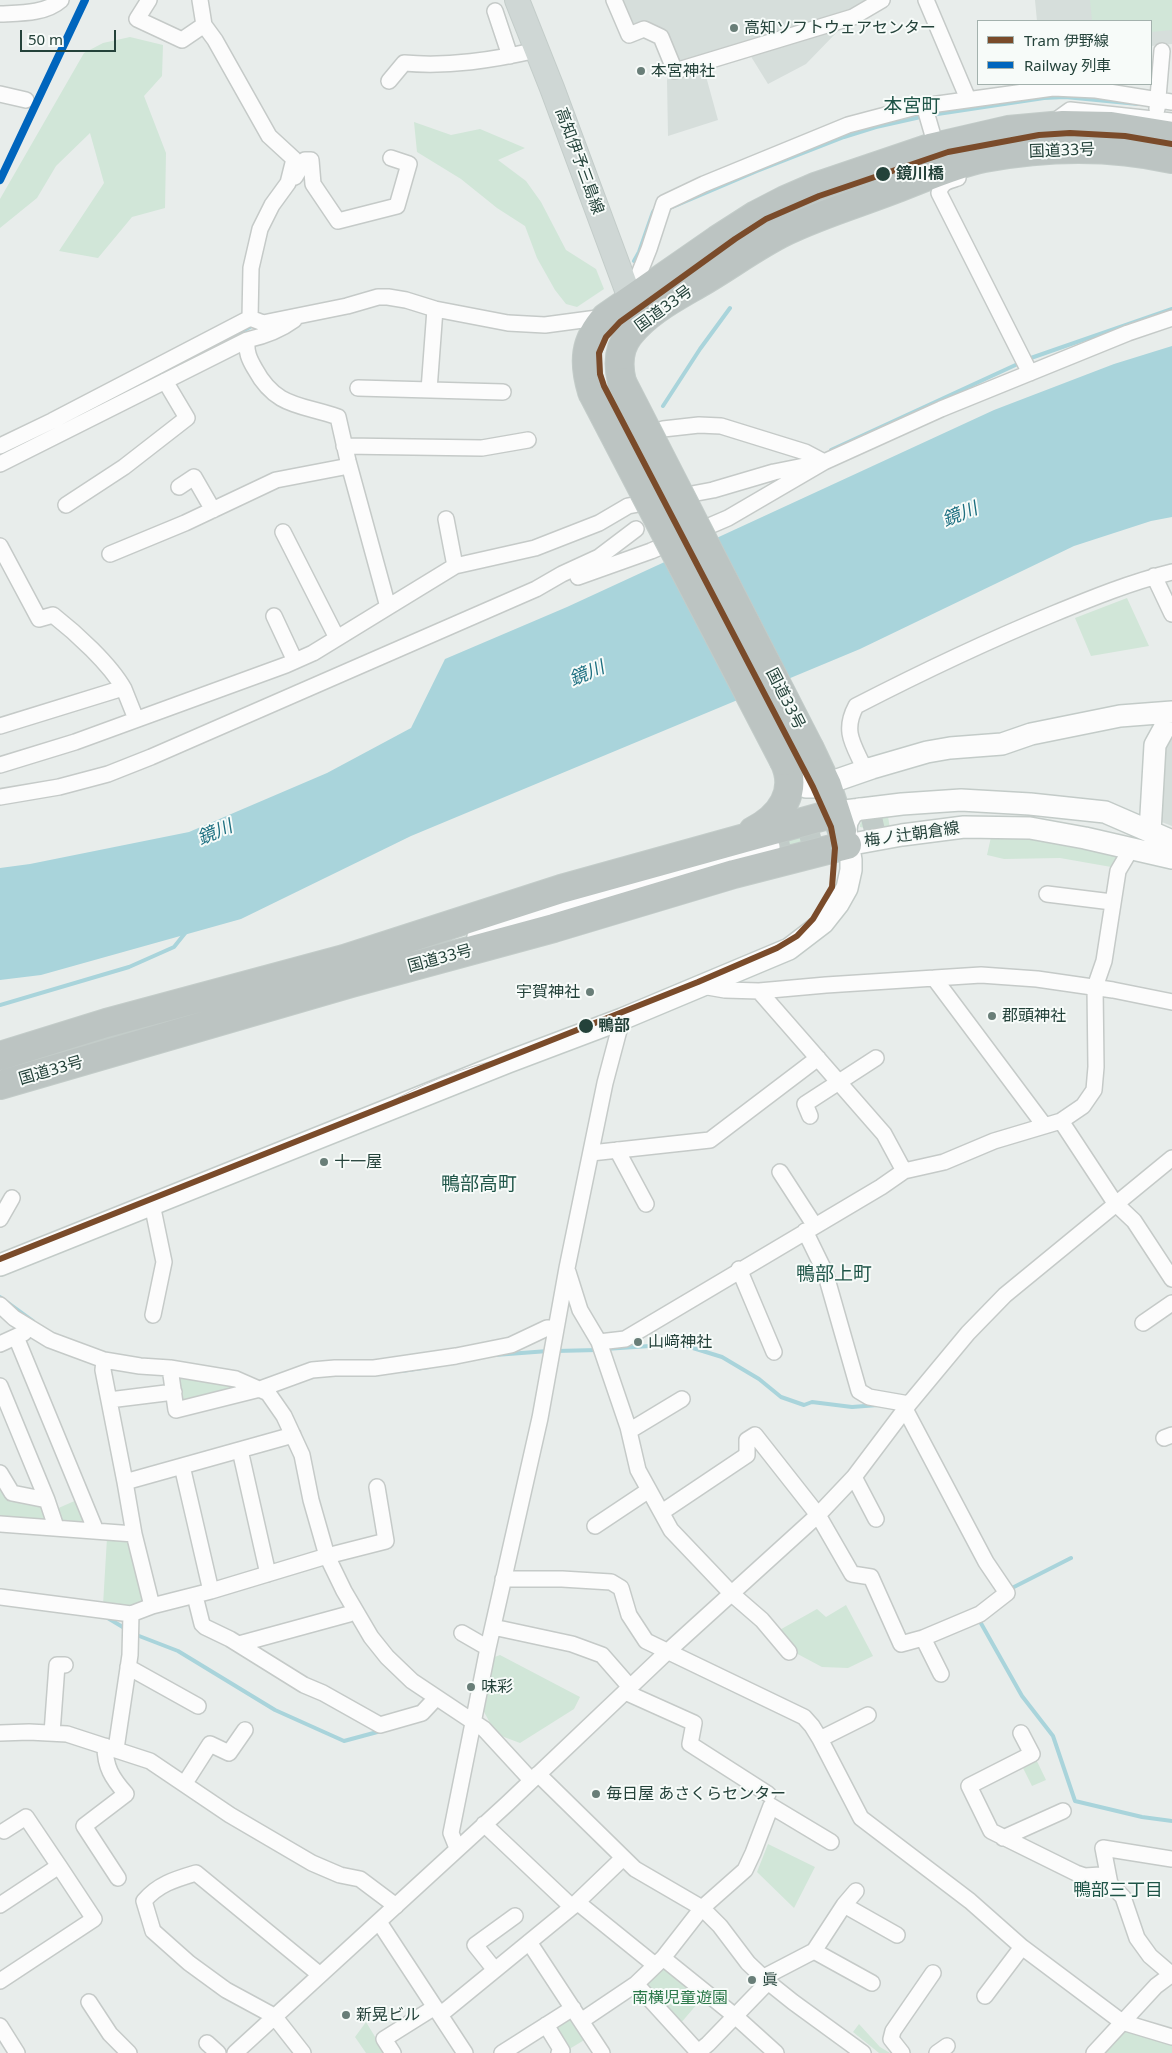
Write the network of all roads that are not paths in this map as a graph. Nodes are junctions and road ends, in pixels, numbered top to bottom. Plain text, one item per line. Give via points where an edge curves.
1 (61, 0) edge
2 (149, 0) edge
3 (200, 0) edge
4 (517, 0) edge
5 (614, 0) edge
6 (882, 0) edge
7 (926, 0) edge
8 (496, 11) dead end
9 (0, 14) edge
10 (204, 25) junction
11 (537, 50) junction
12 (1162, 51) edge
13 (510, 56) junction
14 (389, 81) dead end
15 (0, 94) edge
16 (968, 99) junction
17 (26, 100) dead end
18 (1162, 112) edge
19 (1172, 121) edge
20 (931, 131) junction
21 (391, 158) dead end
22 (982, 158) junction
23 (1172, 159) edge
24 (268, 215) junction
25 (637, 305) junction
26 (435, 309) junction
27 (302, 315) junction
28 (606, 317) junction
29 (250, 318) junction
30 (1172, 318) edge
31 (247, 340) junction
32 (1030, 373) junction
33 (164, 382) junction
34 (358, 388) dead end
35 (429, 390) junction
36 (503, 392) dead end
37 (663, 429) dead end
38 (528, 440) dead end
39 (0, 446) edge
40 (344, 446) junction
41 (824, 462) junction
42 (0, 464) edge
43 (349, 466) junction
44 (180, 487) dead end
45 (66, 505) dead end
46 (213, 510) junction
47 (446, 519) dead end
48 (636, 529) dead end
49 (283, 532) dead end
50 (0, 546) edge
51 (110, 554) dead end
52 (455, 566) junction
53 (1172, 572) edge
54 (1154, 576) junction
55 (536, 589) junction
56 (388, 607) junction
57 (1172, 614) edge
58 (274, 616) dead end
59 (337, 638) junction
60 (294, 661) junction
61 (123, 688) junction
62 (1172, 713) edge
63 (136, 719) junction
64 (0, 726) edge
65 (0, 765) edge
66 (865, 770) junction
67 (790, 772) junction
68 (827, 785) junction
69 (0, 797) edge
70 (841, 812) junction
71 (889, 819) tunnel mouth
72 (1150, 832) junction
73 (732, 842) junction
74 (847, 846) junction
75 (769, 847) tunnel mouth
76 (1131, 849) junction
77 (1171, 850) edge
78 (1047, 894) dead end
79 (1112, 902) junction
80 (348, 971) junction
81 (934, 978) junction
82 (701, 986) junction
83 (1095, 987) junction
84 (759, 991) junction
85 (1172, 1002) edge
86 (622, 1019) junction
87 (0, 1056) edge
88 (818, 1058) junction
89 (876, 1058) dead end
90 (838, 1082) junction
91 (0, 1085) edge
92 (810, 1116) dead end
93 (1061, 1121) junction
94 (1044, 1124) junction
95 (617, 1150) junction
96 (591, 1153) junction
97 (1172, 1158) edge
98 (904, 1171) junction
99 (780, 1172) dead end
100 (12, 1198) dead end
101 (1115, 1203) junction
102 (152, 1204) junction
103 (646, 1204) dead end
104 (0, 1219) edge
105 (810, 1229) junction
106 (1, 1261) edge
107 (567, 1268) junction
108 (739, 1269) junction
109 (1170, 1271) edge
110 (1172, 1303) edge
111 (0, 1304) edge
112 (152, 1315) dead end
113 (1143, 1323) dead end
114 (556, 1328) junction
115 (33, 1330) junction
116 (16, 1337) junction
117 (0, 1344) edge
118 (601, 1348) junction
119 (774, 1352) dead end
120 (104, 1360) junction
121 (170, 1368) junction
122 (0, 1386) edge
123 (260, 1389) junction
124 (174, 1392) junction
125 (682, 1399) dead end
126 (109, 1400) junction
127 (907, 1407) junction
128 (629, 1431) junction
129 (293, 1435) junction
130 (240, 1450) junction
131 (182, 1466) junction
132 (0, 1473) edge
133 (854, 1478) junction
134 (125, 1482) junction
135 (377, 1487) dead end
136 (650, 1490) junction
137 (47, 1500) junction
138 (662, 1512) junction
139 (818, 1515) junction
140 (876, 1519) dead end
141 (0, 1524) edge
142 (595, 1526) dead end
143 (56, 1527) junction
144 (96, 1532) junction
145 (134, 1534) junction
146 (327, 1556) junction
147 (268, 1574) junction
148 (503, 1579) junction
149 (211, 1591) junction
150 (0, 1592) edge
151 (732, 1594) junction
152 (195, 1596) junction
153 (152, 1606) junction
154 (355, 1610) junction
155 (130, 1625) junction
156 (493, 1627) junction
157 (462, 1633) dead end
158 (923, 1638) junction
159 (239, 1644) junction
160 (488, 1648) junction
161 (666, 1652) junction
162 (789, 1652) dead end
163 (56, 1665) dead end
164 (128, 1667) junction
165 (941, 1674) dead end
166 (628, 1689) junction
167 (436, 1698) junction
168 (198, 1706) dead end
169 (868, 1715) dead end
170 (472, 1723) junction
171 (245, 1730) dead end
172 (0, 1733) edge
173 (52, 1733) junction
174 (1021, 1733) dead end
175 (820, 1739) junction
176 (111, 1747) junction
177 (535, 1777) junction
178 (185, 1784) junction
179 (768, 1794) dead end
180 (1063, 1811) dead end
181 (484, 1824) junction
182 (4, 1831) dead end
183 (1002, 1838) junction
184 (831, 1842) dead end
185 (457, 1848) junction
186 (624, 1858) junction
187 (1172, 1859) edge
188 (59, 1866) junction
189 (118, 1878) dead end
190 (1110, 1884) junction
191 (856, 1891) dead end
192 (0, 1905) edge
193 (575, 1905) junction
194 (844, 1905) junction
195 (396, 1906) junction
196 (702, 1908) junction
197 (515, 1916) dead end
198 (379, 1922) junction
199 (896, 1935) dead end
200 (529, 1942) junction
201 (1020, 1950) junction
202 (814, 1951) junction
203 (659, 1962) junction
204 (495, 1970) junction
205 (933, 1973) dead end
206 (319, 1974) junction
207 (1172, 1974) edge
208 (766, 1980) junction
209 (0, 1981) edge
210 (872, 1983) dead end
211 (636, 1984) junction
212 (985, 1996) dead end
213 (89, 2002) dead end
214 (573, 2008) junction
215 (437, 2011) junction
216 (274, 2016) junction
217 (735, 2016) junction
218 (581, 2021) junction
219 (546, 2025) junction
220 (1119, 2025) junction
221 (0, 2026) edge
222 (1172, 2037) edge
223 (704, 2051) edge
224 (17, 2053) edge
225 (129, 2053) edge
226 (235, 2053) edge
227 (303, 2053) edge
228 (393, 2053) edge
229 (464, 2053) edge
230 (502, 2053) edge
231 (559, 2053) edge
232 (602, 2053) edge
233 (776, 2053) edge
234 (863, 2053) edge
235 (902, 2053) edge
236 (1094, 2053) edge

1 - 9 street via 32,12
2 - 10 street via 138,20 182,40
3 - 10 street
4 - 11 main road, 高知伊予三島線
5 - 6 street via 629,35 644,29 661,37 675,71 852,17
7 - 16 street
8 - 13 street
10 - 24 street via 269,136 294,159 288,183
11 - 13 street
11 - 25 main road, 高知伊予三島線
12 - 18 street
13 - 14 street via 430,66 404,63
15 - 17 street
16 - 18 street via 1053,88 1096,90
16 - 20 street
18 - 19 street
18 - 20 highway, 国道33号 via 1110,126
20 - 22 highway, 国道33号
20 - 25 highway, 国道33号 via 848,205 785,231 675,296
20 - 25 street via 848,125 672,198 664,203 637,279
21 - 24 street via 409,164 397,206 338,221 313,184 311,160 304,160 278,210
22 - 23 highway, 国道33号 via 1080,147 1124,150
22 - 32 street via 984,170 944,183 939,193
24 - 29 street via 260,229 251,268
25 - 28 highway, 国道33号
25 - 68 highway, 国道33号, bridge via 621,350 619,369 622,382
26 - 27 street via 398,297 378,297
26 - 28 street via 508,323 545,325
26 - 35 street
27 - 29 street via 263,323
27 - 31 street via 284,328
28 - 67 highway, 国道33号, bridge via 596,328 589,344 586,361 592,392
29 - 39 street
30 - 32 street
31 - 33 street
31 - 40 street via 247,355 266,388 284,401 338,418
32 - 41 street
33 - 42 street
33 - 45 street via 187,418 124,467
34 - 35 street
35 - 36 street
37 - 41 street via 721,426 805,452
38 - 40 street via 482,448
40 - 43 street
41 - 52 street via 774,472 713,490 628,506 599,523 535,548
41 - 55 street via 728,518 651,551
43 - 46 street via 276,480
43 - 56 street
44 - 46 street via 194,477
46 - 51 street
47 - 52 street
48 - 55 street via 599,557
49 - 59 street
50 - 61 street via 39,619 53,615 72,629
52 - 56 street
53 - 54 street
54 - 57 street
54 - 66 street via 977,646 856,706 849,718 848,730
55 - 69 street via 108,774 59,787
56 - 59 street
58 - 60 street
59 - 60 street
60 - 63 street
61 - 63 street
61 - 64 street
62 - 66 main road via 1120,716 1032,734 1002,744 927,752
62 - 72 main road via 1155,745
63 - 65 street
66 - 68 main road
67 - 68 main road via 806,787
67 - 70 highway
67 - 73 highway, 国道33号 via 785,801 768,823
68 - 70 highway, 国道33号
70 - 72 main road, 梅ノ辻朝倉線 via 961,800 1030,804 1105,812
70 - 73 highway, 国道33号
70 - 74 highway, 国道33号
71 - 77 main road via 993,811 1097,826
72 - 77 main road, 梅ノ辻朝倉線
73 - 80 highway, 国道33号 via 561,889
74 - 76 main road, 梅ノ辻朝倉線 via 964,827 1030,828
74 - 80 highway, 国道33号 via 734,874 554,928
74 - 82 main road, 梅ノ辻朝倉線 via 851,860 847,888 823,923 789,949
75 - 80 main road
76 - 77 main road, 梅ノ辻朝倉線
76 - 79 street via 1118,871
78 - 79 street
79 - 83 street via 1104,961
80 - 87 highway, 国道33号 via 106,1023
80 - 91 highway, 国道33号
81 - 83 street via 981,975
81 - 84 street
81 - 94 street
82 - 84 street
82 - 86 main road, 梅ノ辻朝倉線
83 - 85 street
83 - 93 street via 1094,1090 1084,1106
84 - 88 street
86 - 96 street
86 - 102 main road, 梅ノ辻朝倉線
88 - 90 street
88 - 95 street via 710,1140
89 - 90 street
90 - 92 street via 805,1104
90 - 98 street via 884,1134
93 - 94 street
93 - 101 street
94 - 98 street via 944,1162
95 - 96 street
95 - 103 street
96 - 107 street
97 - 101 street
98 - 105 street
99 - 105 street
100 - 104 street
101 - 109 street via 1134,1221
101 - 127 street via 1005,1295 968,1333
102 - 106 main road, 梅ノ辻朝倉線
102 - 112 street via 164,1262
105 - 108 street
105 - 127 street via 859,1391
107 - 114 street
107 - 118 street via 580,1310
108 - 118 street via 669,1314
108 - 119 street
110 - 113 street
111 - 115 street
114 - 123 street via 547,1328 511,1345 456,1356 374,1368 312,1370
114 - 148 street via 540,1418
115 - 116 street
115 - 120 street via 50,1340
116 - 117 street
116 - 144 street
118 - 128 street
120 - 121 street
120 - 126 street
121 - 123 street via 236,1380
121 - 124 street
122 - 137 street
123 - 124 street via 176,1410
123 - 129 street via 268,1393
124 - 126 street
125 - 128 street
126 - 134 street
127 - 133 street
127 - 158 street via 986,1562 1008,1593 980,1614
128 - 136 street via 638,1470
129 - 130 street
129 - 146 street via 302,1455 310,1500
130 - 131 street
130 - 147 street
131 - 134 street
131 - 149 street
132 - 137 street via 12,1493
133 - 139 street
133 - 140 street
134 - 145 street
135 - 146 street via 386,1541
136 - 138 street
136 - 142 street
137 - 143 street
138 - 139 street via 747,1455 747,1440 755,1435
138 - 151 street via 671,1530
139 - 151 street
139 - 158 street via 852,1574 871,1577 901,1644
141 - 143 street
143 - 144 street
144 - 145 street
145 - 153 street
146 - 147 street
146 - 154 street
147 - 149 street
148 - 156 street
148 - 161 street via 611,1582 621,1588 630,1615 646,1641
149 - 152 street
150 - 155 street
151 - 161 street
151 - 162 street via 762,1620
152 - 153 street
152 - 159 street via 202,1624
153 - 155 street
154 - 159 street
154 - 167 street via 387,1657
155 - 164 street
156 - 160 street
156 - 166 street via 572,1644 602,1655
157 - 160 street
158 - 165 street
159 - 167 street via 304,1685 380,1725 422,1713
160 - 170 street
161 - 166 street
161 - 175 street via 804,1717
163 - 173 street
164 - 168 street
164 - 176 street
166 - 177 street
166 - 179 street via 694,1723 690,1744
167 - 170 street
169 - 175 street
170 - 177 street via 484,1729
170 - 185 street via 451,1833
171 - 178 street via 229,1753 210,1744
172 - 173 street
173 - 176 street
174 - 183 street via 1032,1754 963,1789 991,1831
175 - 201 street via 861,1818 970,1901
176 - 178 street via 150,1761
176 - 189 street via 106,1765 126,1794 84,1826
177 - 181 street
177 - 186 street
178 - 195 street via 230,1815 312,1863 340,1875 360,1879
180 - 183 street
181 - 185 street
181 - 193 street
182 - 188 street via 26,1817
183 - 190 street via 1076,1874 1100,1875
184 - 196 street via 771,1806 745,1870
185 - 195 street
186 - 193 street
186 - 196 street via 635,1869
187 - 190 street via 1103,1848
188 - 192 street
188 - 209 street via 94,1919
190 - 207 street via 1123,1897 1137,1938 1150,1956
191 - 194 street
193 - 200 street
193 - 203 street
194 - 199 street
194 - 202 street
195 - 198 street
196 - 203 street
196 - 208 street
197 - 204 street via 475,1945
198 - 206 street
198 - 215 street
200 - 204 street
200 - 214 street
201 - 212 street
201 - 220 street
202 - 208 street
202 - 210 street
203 - 211 street
203 - 217 street
204 - 215 street
205 - 235 street via 893,2031 891,2039
206 - 216 street
206 - 216 street via 196,1873 166,1883 151,1893 144,1901 153,1931 226,1990
207 - 220 street
208 - 217 street
208 - 234 street
211 - 218 street
211 - 223 street
213 - 225 street via 110,2034
214 - 218 street
214 - 219 street
215 - 228 street via 384,2039
215 - 229 street
216 - 226 street
216 - 227 street
217 - 223 street
217 - 233 street
218 - 232 street
219 - 230 street
219 - 231 street via 562,2051
220 - 222 street
220 - 236 street
221 - 224 street

